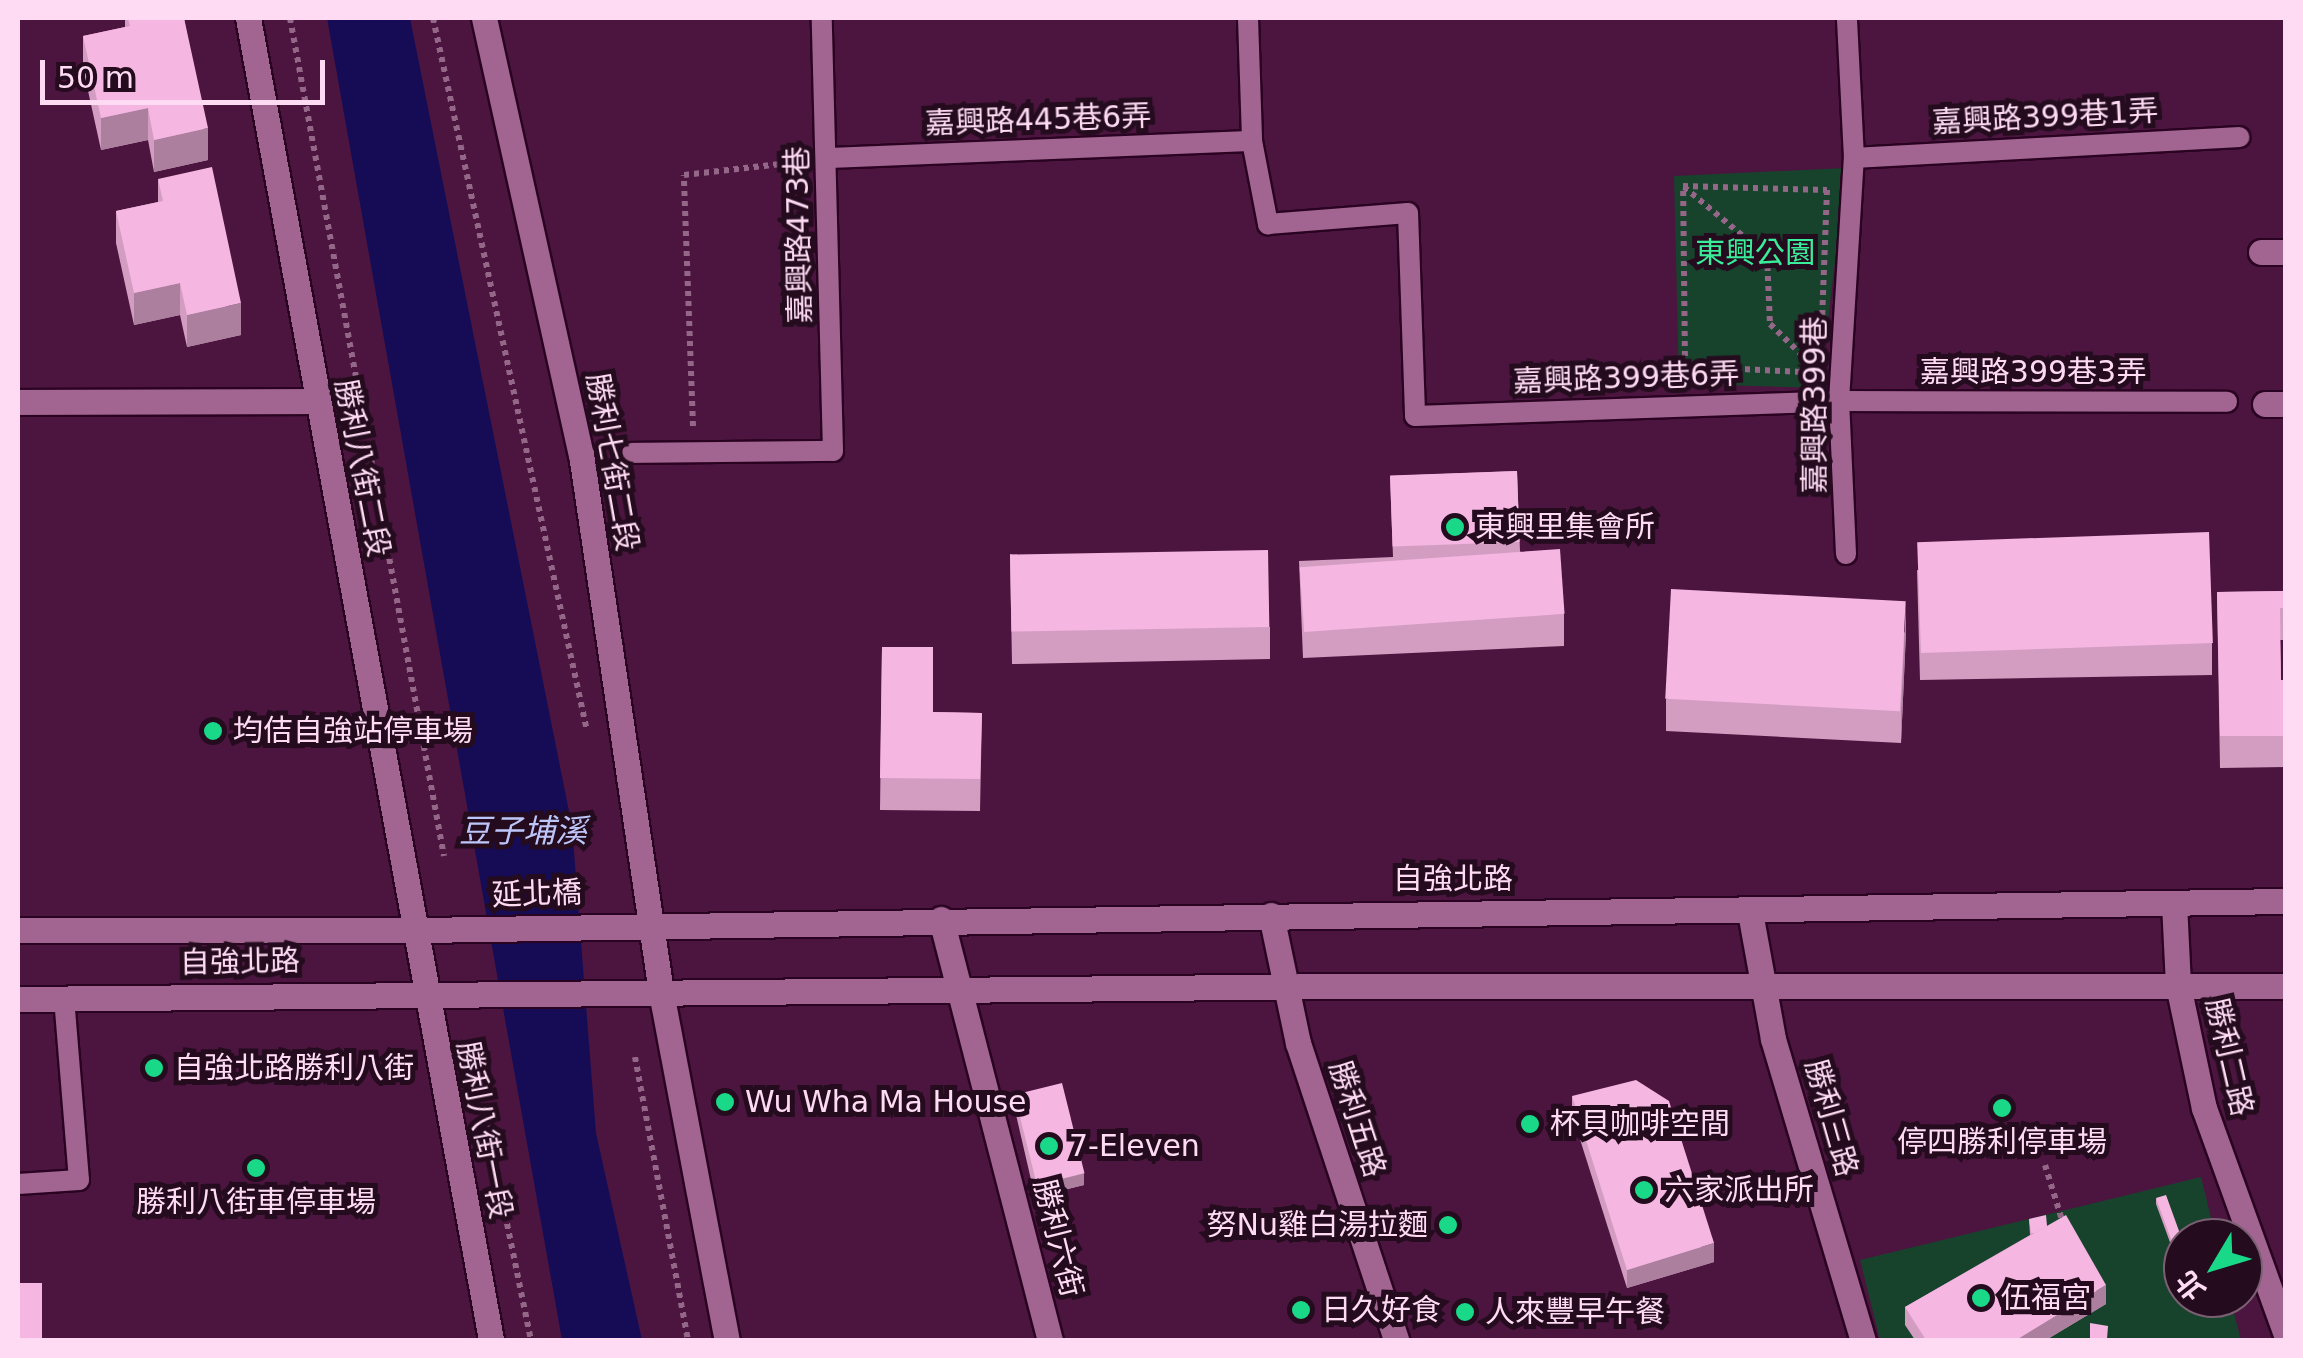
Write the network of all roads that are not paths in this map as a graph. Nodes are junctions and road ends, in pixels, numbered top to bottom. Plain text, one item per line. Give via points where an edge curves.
1 (248, 18) edge
2 (484, 18) edge
3 (822, 18) edge
4 (1248, 18) edge
5 (1847, 18) edge
6 (2239, 137) dead end
7 (1252, 141) junction
8 (828, 158) junction
9 (1854, 158) junction
10 (316, 400) junction
11 (18, 402) edge
12 (1839, 402) junction
13 (2227, 402) dead end
14 (632, 454) dead end
15 (1846, 554) dead end
16 (2286, 900) edge
17 (2174, 903) junction
18 (1750, 912) junction
19 (1270, 914) junction
20 (941, 919) junction
21 (621, 923) joint
22 (650, 924) junction
23 (454, 929) joint
24 (18, 930) edge
25 (420, 930) junction
26 (2178, 984) junction
27 (2286, 986) edge
28 (1762, 990) junction
29 (960, 991) junction
30 (1284, 991) junction
31 (426, 992) junction
32 (661, 992) junction
33 (64, 998) junction
34 (18, 999) edge
35 (18, 1184) edge
36 (2286, 1334) edge
37 (491, 1340) edge
38 (726, 1340) edge
39 (1050, 1340) edge
40 (1396, 1340) edge
41 (1862, 1340) edge

1 - 10 street, 勝利八街二段
2 - 22 street, 勝利七街二段 via 581,454
3 - 8 lane, 嘉興路473巷
4 - 7 lane
5 - 9 lane, 嘉興路399巷
6 - 9 lane, 嘉興路399巷1弄
7 - 8 lane, 嘉興路445巷6弄
7 - 12 lane, 嘉興路399巷6弄 via 1268,224 1408,212 1415,416
8 - 14 lane, 嘉興路473巷 via 833,451
9 - 12 lane, 嘉興路399巷
10 - 11 street
10 - 25 street, 勝利八街二段
12 - 13 lane, 嘉興路399巷3弄
12 - 15 lane, 嘉興路399巷
16 - 17 street, 自強北路
17 - 18 street, 自強北路
17 - 26 street, 勝利二路
18 - 19 street, 自強北路
18 - 28 street, 勝利三路
19 - 20 street, 自強北路
19 - 30 street, 勝利五路
20 - 22 street, 自強北路
20 - 29 street, 勝利六街
21 - 22 street, 自強北路
21 - 23 street, 延北橋
22 - 32 street, 勝利七街二段
23 - 25 street, 自強北路
24 - 25 street, 自強北路
25 - 31 street, 勝利八街一段
26 - 27 street
26 - 28 street
26 - 36 street, 勝利二路 via 2204,1108
28 - 30 street
28 - 41 street, 勝利三路
29 - 30 street
29 - 32 street
29 - 39 street, 勝利六街
30 - 40 street, 勝利五路
31 - 32 street, 自強北路
31 - 33 street, 自強北路
31 - 37 street, 勝利八街一段
32 - 38 street, 勝利七街二段
33 - 34 street, 自強北路
33 - 35 lane via 79,1180

